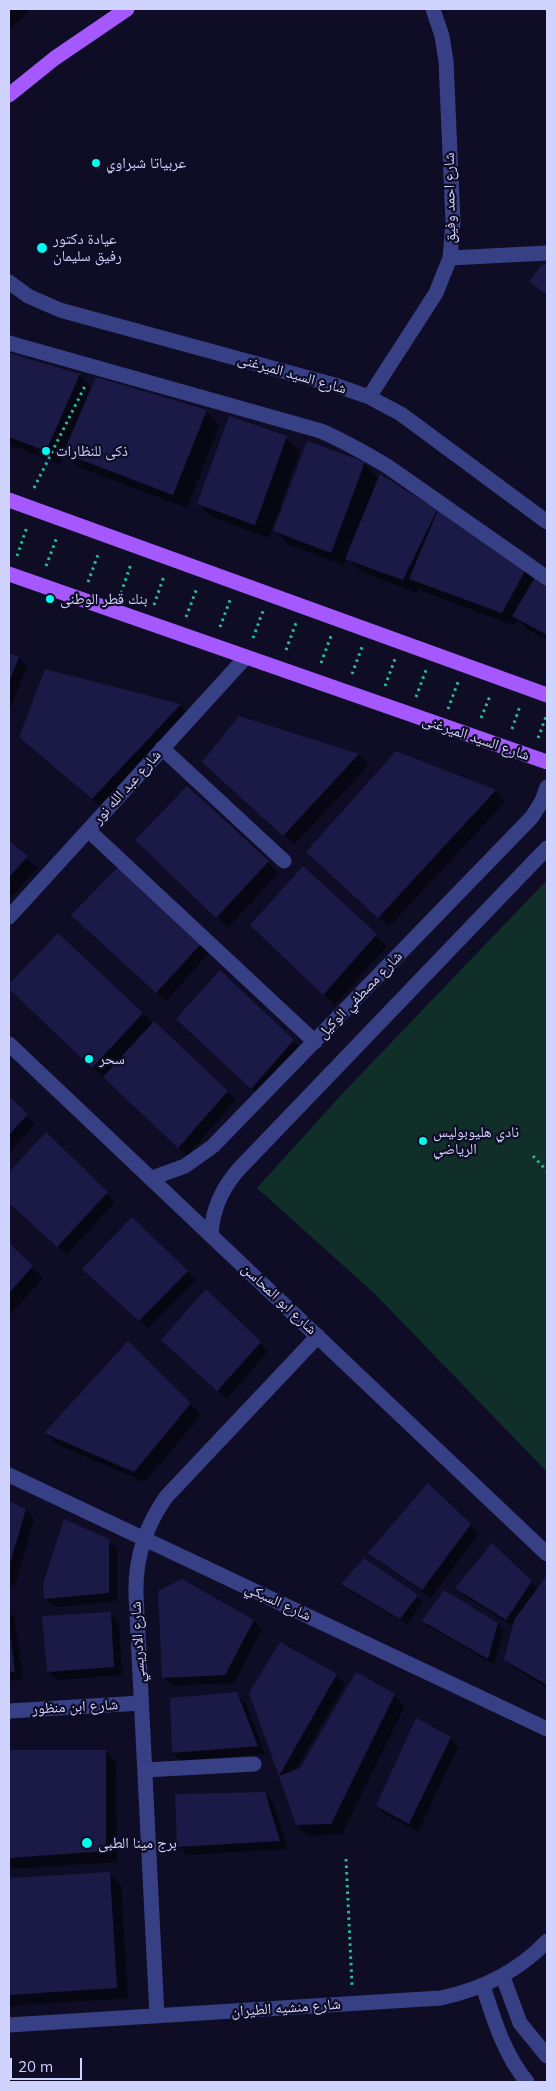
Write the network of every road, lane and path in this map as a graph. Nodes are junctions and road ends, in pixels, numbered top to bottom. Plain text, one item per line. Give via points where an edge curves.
1 (114, 9) edge
2 (127, 9) edge
3 (433, 9) edge
4 (104, 24) junction
5 (9, 95) edge
6 (547, 253) edge
7 (450, 258) junction
8 (9, 282) edge
9 (9, 343) edge
10 (94, 366) junction
11 (369, 397) junction
12 (9, 500) edge
13 (29, 508) junction
14 (63, 520) junction
15 (547, 522) edge
16 (105, 535) junction
17 (138, 547) junction
18 (170, 559) junction
19 (203, 571) junction
20 (10, 574) edge
21 (547, 578) edge
22 (236, 583) junction
23 (40, 585) junction
24 (269, 594) junction
25 (82, 600) junction
26 (302, 606) junction
27 (114, 611) junction
28 (337, 619) junction
29 (147, 623) junction
30 (368, 630) junction
31 (180, 634) junction
32 (401, 642) junction
33 (213, 646) junction
34 (432, 653) junction
35 (246, 657) junction
36 (464, 664) junction
37 (279, 668) junction
38 (497, 676) junction
39 (315, 681) junction
40 (527, 687) junction
41 (345, 692) junction
42 (547, 694) edge
43 (379, 704) junction
44 (547, 713) edge
45 (410, 714) junction
46 (442, 726) junction
47 (474, 737) junction
48 (162, 748) junction
49 (505, 748) junction
50 (532, 757) junction
51 (547, 762) edge
52 (547, 786) edge
53 (88, 830) junction
54 (547, 848) edge
55 (284, 861) dead end
56 (9, 917) edge
57 (315, 1042) junction
58 (9, 1044) edge
59 (533, 1156) dead end
60 (547, 1172) edge
61 (152, 1178) junction
62 (211, 1234) junction
63 (318, 1336) junction
64 (9, 1475) edge
65 (143, 1539) junction
66 (547, 1554) edge
67 (142, 1703) junction
68 (9, 1711) edge
69 (547, 1729) edge
70 (254, 1764) dead end
71 (145, 1770) junction
72 (346, 1859) dead end
73 (547, 1941) edge
74 (503, 1977) junction
75 (483, 1986) junction
76 (353, 2003) junction
77 (157, 2016) junction
78 (9, 2026) edge
79 (547, 2056) edge
80 (527, 2082) edge

1 - 4 street
2 - 4 main road
3 - 7 street, شارع احمد وفيق via 446,61 453,222
4 - 5 main road
6 - 7 street
7 - 11 street, شارع احمد وفيق via 436,293
8 - 11 street, شارع السيد الميرغنى via 28,296 60,310
9 - 10 street
10 - 13 path
10 - 21 street via 335,437 387,466
11 - 15 street, شارع السيد الميرغنى via 412,421
12 - 13 main road
13 - 14 main road
13 - 20 path
14 - 16 main road
14 - 23 path
16 - 17 main road
16 - 25 path
17 - 18 main road
17 - 27 path
18 - 19 main road
18 - 29 path
19 - 22 main road
19 - 31 path
20 - 23 main road, شارع السيد الميرغنى
22 - 24 main road
22 - 33 path
23 - 25 main road, شارع السيد الميرغنى
24 - 26 main road
24 - 35 path
25 - 27 main road, شارع السيد الميرغنى
26 - 28 main road
26 - 37 path
27 - 29 main road, شارع السيد الميرغنى
28 - 30 main road
28 - 39 path
29 - 31 main road, شارع السيد الميرغنى
30 - 32 main road
30 - 41 path
31 - 33 main road, شارع السيد الميرغنى
32 - 34 main road
32 - 43 path
33 - 35 main road, شارع السيد الميرغنى
34 - 36 main road
34 - 45 path
35 - 37 main road, شارع السيد الميرغنى
35 - 48 street, شارع عبد الله نور
36 - 38 main road
36 - 46 path
37 - 39 main road, شارع السيد الميرغنى
38 - 40 main road
38 - 47 path
39 - 41 main road, شارع السيد الميرغنى
40 - 42 main road
40 - 49 path
41 - 43 main road, شارع السيد الميرغنى
43 - 45 main road, شارع السيد الميرغنى
44 - 50 path
45 - 46 main road, شارع السيد الميرغنى
46 - 47 main road, شارع السيد الميرغنى
47 - 49 main road, شارع السيد الميرغنى
48 - 53 street, شارع عبد الله نور
48 - 55 street
49 - 50 main road, شارع السيد الميرغنى
50 - 51 main road, شارع السيد الميرغنى
52 - 57 street, شارع مصطفي الوكيل via 532,817
53 - 56 street, شارع عبد الله نور
53 - 57 street
54 - 62 street via 238,1170 220,1195 213,1214
57 - 61 street, شارع مصطفي الوكيل via 204,1154 185,1166
58 - 61 street, شارع ابو المحاسن
59 - 60 path
61 - 62 street, شارع ابو المحاسن
62 - 63 street, شارع ابو المحاسن
63 - 65 street, شارع الادريسي via 166,1497
63 - 66 street, شارع ابو المحاسن
64 - 65 street, شارع السبكي
65 - 67 street, شارع الادريسي via 136,1580
65 - 69 street, شارع السبكي
67 - 68 street, شارع ابن منظور
67 - 71 street, شارع الادريسي
70 - 71 street
71 - 77 street, شارع الادريسي
72 - 76 path
73 - 74 street, شارع منشيه الطيران
74 - 75 street, شارع منشيه الطيران
74 - 79 street via 520,2023
75 - 76 street, شارع منشيه الطيران via 441,1998
75 - 80 street via 495,2025 516,2068
76 - 77 street, شارع منشيه الطيران
77 - 78 street, شارع منشيه الطيران

